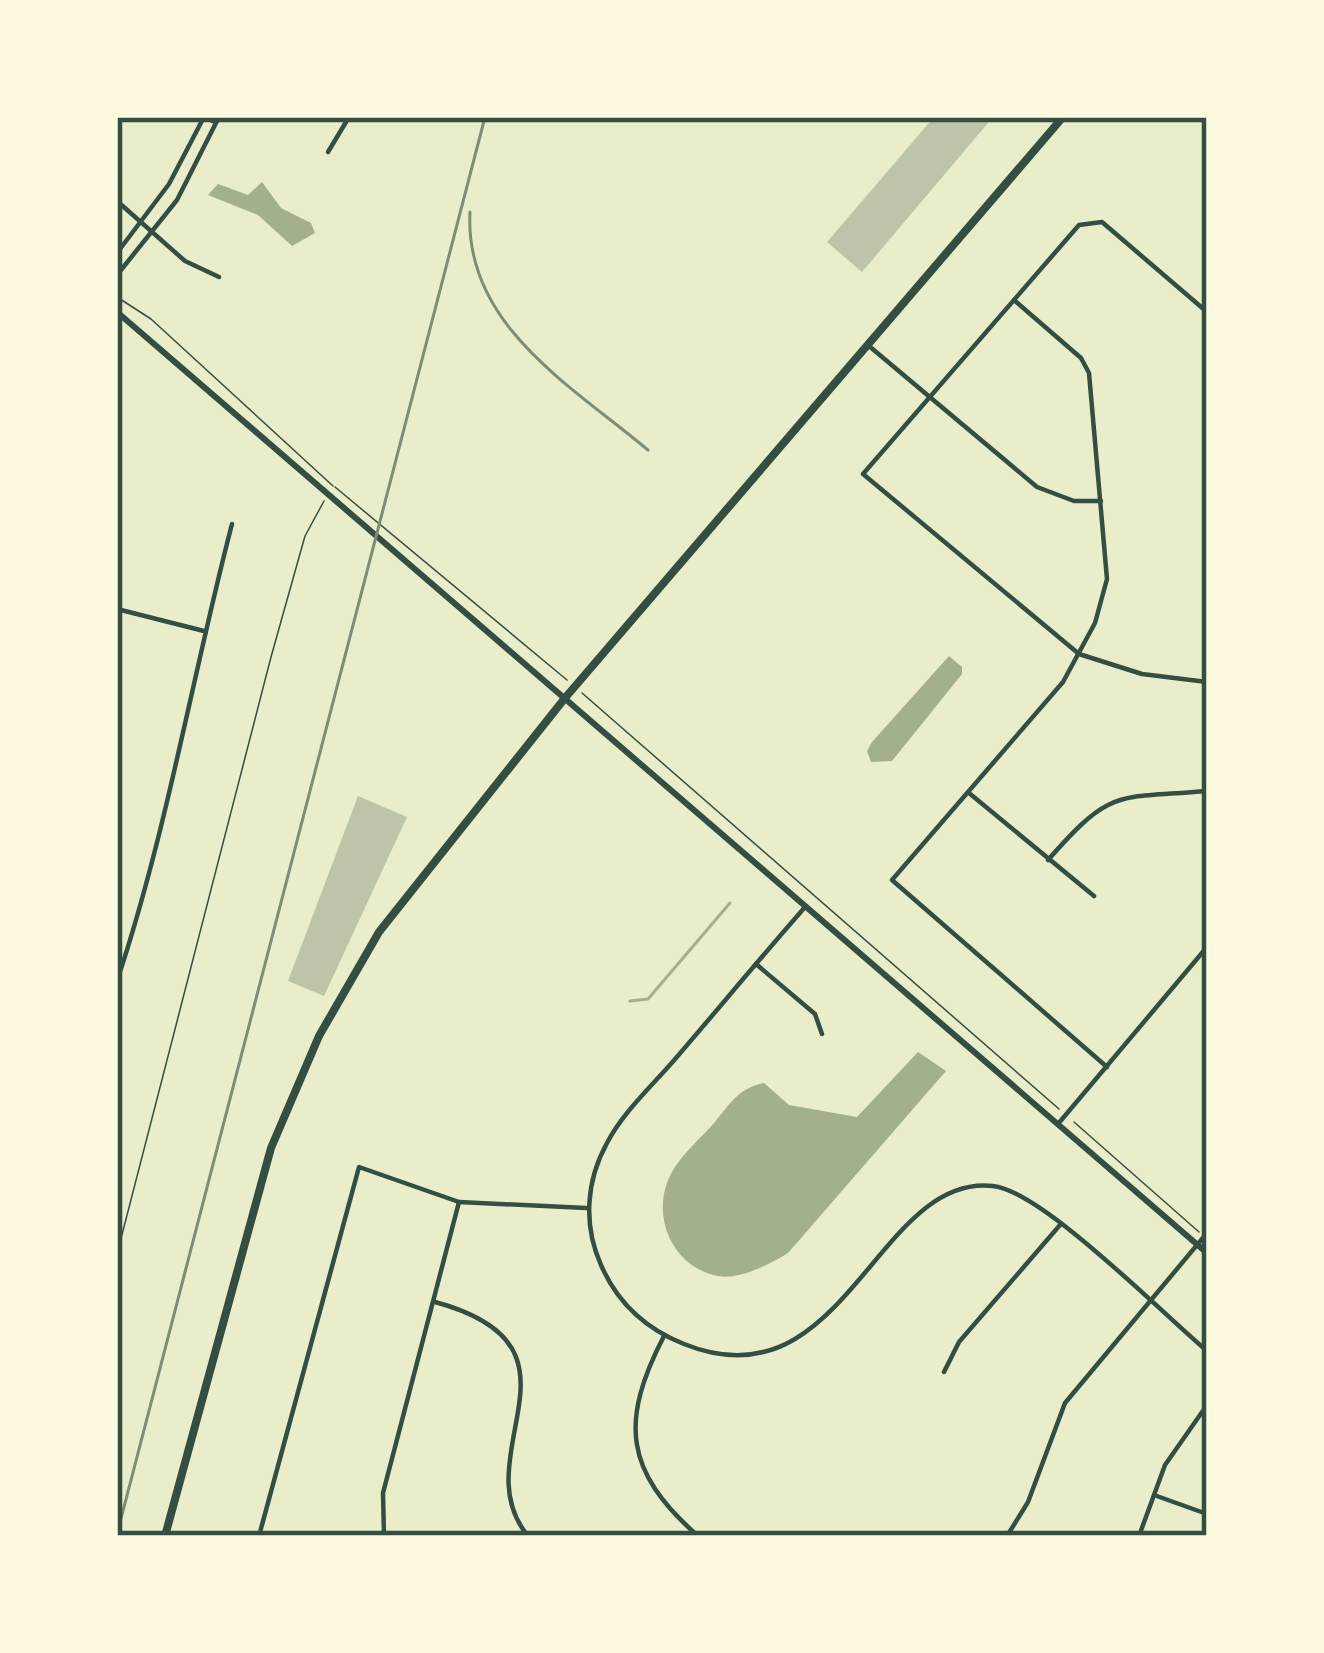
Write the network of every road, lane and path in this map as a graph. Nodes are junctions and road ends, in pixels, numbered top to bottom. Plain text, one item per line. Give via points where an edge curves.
1 (204, 117) edge
2 (349, 117) edge
3 (1063, 117) edge
4 (218, 120) edge
5 (328, 152) dead end
6 (179, 169) junction
7 (192, 176) junction
8 (117, 201) edge
9 (142, 223) junction
10 (153, 233) junction
11 (117, 253) edge
12 (117, 275) edge
13 (219, 277) dead end
14 (117, 297) edge
15 (1014, 300) junction
16 (117, 312) edge
17 (1207, 312) edge
18 (869, 346) junction
19 (930, 398) junction
20 (117, 456) edge
21 (117, 480) edge
22 (325, 500) dead end
23 (1101, 501) junction
24 (232, 524) dead end
25 (117, 609) edge
26 (204, 632) junction
27 (1079, 654) junction
28 (566, 679) dead end
29 (1207, 682) edge
30 (566, 698) junction
31 (590, 699) dead end
32 (968, 791) junction
33 (1207, 791) edge
34 (1048, 860) junction
35 (1094, 896) dead end
36 (806, 906) junction
37 (1207, 946) edge
38 (756, 964) junction
39 (117, 981) edge
40 (822, 1034) dead end
41 (1107, 1067) junction
42 (1061, 1111) dead end
43 (1071, 1120) dead end
44 (1058, 1124) junction
45 (458, 1202) junction
46 (586, 1208) junction
47 (1060, 1225) junction
48 (1198, 1231) dead end
49 (1207, 1234) edge
50 (1197, 1245) junction
51 (1207, 1253) edge
52 (117, 1254) edge
53 (434, 1301) junction
54 (1149, 1302) junction
55 (664, 1336) junction
56 (1207, 1351) edge
57 (944, 1372) dead end
58 (1207, 1405) edge
59 (1154, 1495) junction
60 (1207, 1514) edge
61 (165, 1536) edge
62 (259, 1536) edge
63 (384, 1536) edge
64 (528, 1536) edge
65 (698, 1536) edge
66 (1006, 1536) edge
67 (1139, 1536) edge

1 - 4 street
1 - 6 street
2 - 5 street
3 - 18 main road
4 - 7 street
6 - 7 street
6 - 9 street
7 - 10 street
8 - 9 street
9 - 10 street
9 - 11 street
10 - 12 street
10 - 13 street
14 - 28 path
15 - 17 street via 1091,221
15 - 19 street
15 - 23 street via 1089,373
16 - 30 street
18 - 19 street
18 - 30 main road
19 - 23 street via 1037,487
19 - 27 street via 863,474
20 - 21 street
22 - 52 path via 305,536 271,657
23 - 27 street via 1104,599
24 - 26 street
25 - 26 street
26 - 39 street via 177,774
27 - 29 street via 1142,674
27 - 32 street
30 - 36 street
30 - 61 main road via 416,879 319,1036 250,1212
31 - 42 path
32 - 34 street
32 - 41 street via 892,880
33 - 34 street via 1112,799
34 - 35 street
36 - 38 street
36 - 44 street
37 - 41 street
38 - 40 street via 815,1014
38 - 46 street via 619,1124
41 - 44 street
43 - 48 path
44 - 50 street
45 - 46 street
45 - 53 street
45 - 62 street via 358,1167
46 - 55 street via 607,1279
47 - 54 street
47 - 55 street via 1012,1191 971,1186 933,1201 833,1311 792,1340 741,1353
47 - 57 street via 958,1342
49 - 50 street
50 - 51 street
50 - 54 street
53 - 63 street via 383,1493
53 - 64 street via 479,1317 520,1367 507,1487
54 - 56 street
54 - 66 street via 1065,1403 1028,1502
55 - 65 street via 637,1399 636,1447 652,1490
58 - 59 street via 1179,1440
59 - 60 street
59 - 67 street

